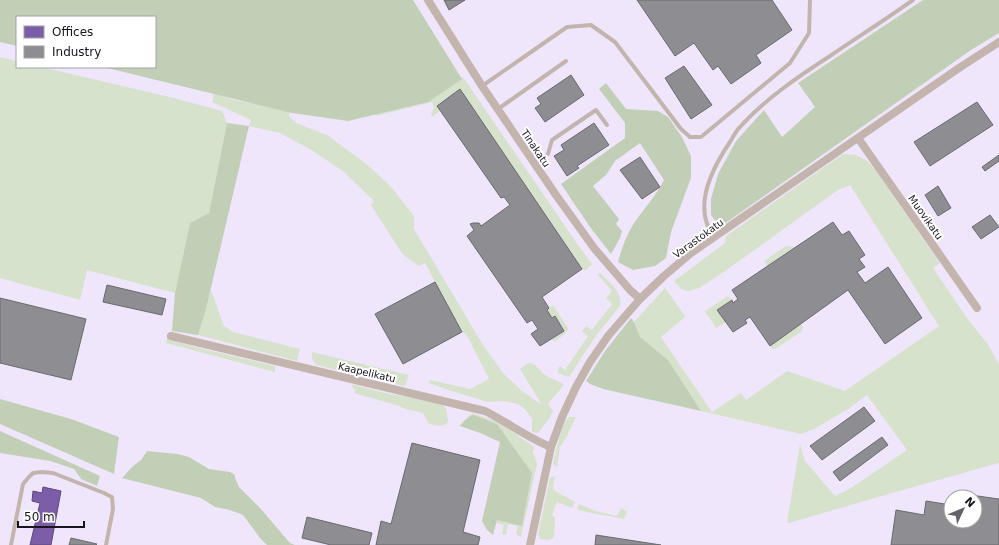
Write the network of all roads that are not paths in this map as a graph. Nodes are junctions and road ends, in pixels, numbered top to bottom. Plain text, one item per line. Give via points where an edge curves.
1 (428, 0) edge
2 (810, 0) edge
3 (913, 0) edge
4 (999, 42) edge
5 (566, 61) dead end
6 (482, 86) junction
7 (498, 109) junction
8 (607, 124) dead end
9 (858, 138) junction
10 (535, 164) junction
11 (716, 237) junction
12 (640, 299) junction
13 (977, 308) dead end
14 (171, 336) dead end
15 (551, 447) junction
16 (11, 545) edge
17 (106, 545) edge
18 (530, 545) edge

1 - 6 street, Tinakatu
2 - 6 lane via 809,33 790,63 701,137 690,136 681,129 615,42 591,26 567,26
3 - 11 lane via 800,76 763,105 740,128 720,156 708,183 706,218
4 - 9 street, Varastokatu
5 - 7 lane
6 - 7 street, Tinakatu
7 - 10 street, Tinakatu
8 - 10 lane via 596,110 552,140 548,154
9 - 11 street, Varastokatu
9 - 13 street, Muovikatu
10 - 12 street, Tinakatu via 594,248
11 - 12 street, Varastokatu via 691,253
12 - 15 street, Varastokatu via 608,336 586,368 566,407
14 - 15 street, Kaapelikatu via 485,411
15 - 18 street, Varastokatu
16 - 17 lane via 23,484 33,473 42,472 53,473 112,497 113,509

